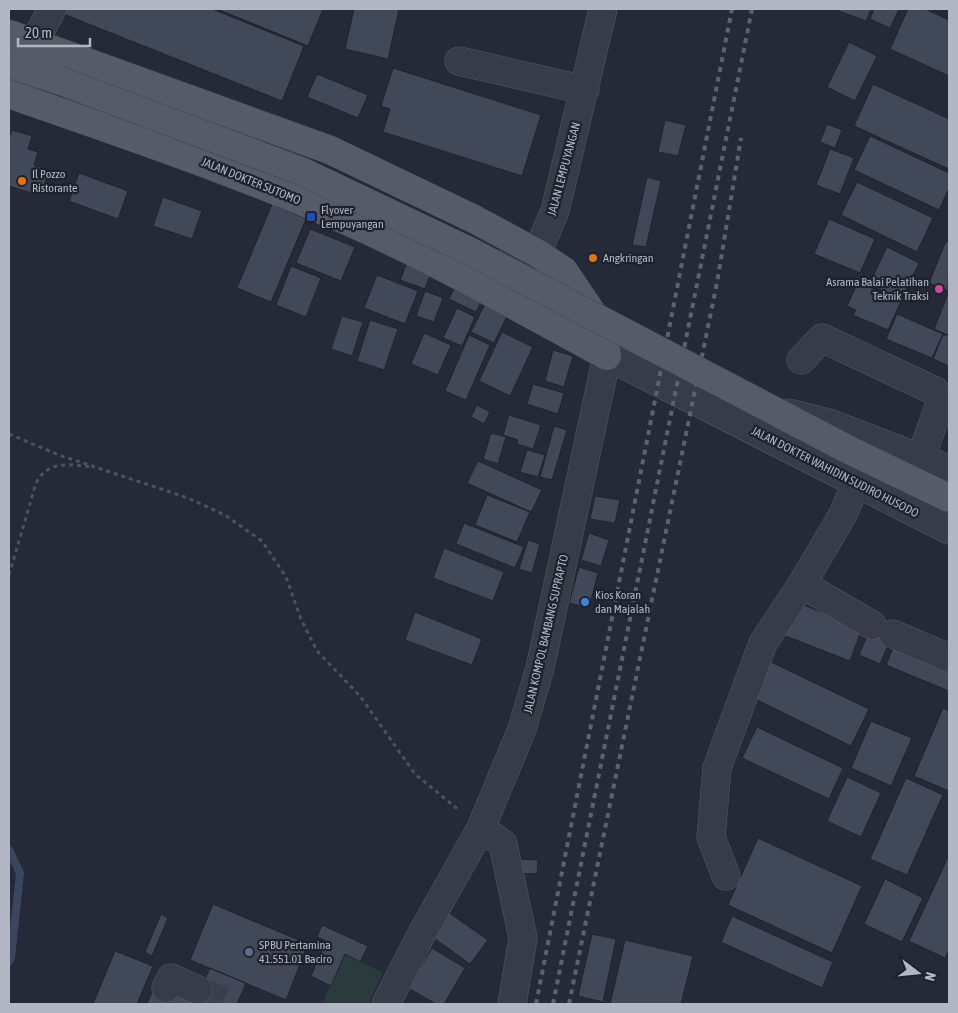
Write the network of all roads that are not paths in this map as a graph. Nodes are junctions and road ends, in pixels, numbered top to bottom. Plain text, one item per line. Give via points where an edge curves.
1 (52, 9) edge
2 (603, 9) edge
3 (9, 34) edge
4 (34, 43) junction
5 (459, 61) dead end
6 (9, 64) edge
7 (585, 90) junction
8 (9, 94) edge
9 (410, 188) junction
10 (388, 241) junction
11 (537, 253) junction
12 (464, 279) junction
13 (612, 327) joint
14 (607, 356) junction
15 (801, 360) dead end
16 (944, 406) edge
17 (720, 412) junction
18 (829, 423) junction
19 (920, 456) junction
20 (812, 461) junction
21 (949, 469) edge
22 (856, 484) junction
23 (949, 498) edge
24 (949, 530) edge
25 (802, 584) junction
26 (949, 658) edge
27 (480, 828) junction
28 (726, 876) dead end
29 (166, 988) dead end
30 (198, 990) tunnel mouth
31 (395, 1000) edge
32 (512, 1004) edge

1 - 4 street
2 - 7 street, JALAN LEMPUYANGAN
3 - 4 main road
4 - 9 main road via 330,150
5 - 7 street
6 - 13 main road, JALAN DOKTER SUTOMO, bridge via 302,172 470,251
7 - 11 street, JALAN LEMPUYANGAN via 555,211
8 - 10 main road, JALAN DOKTER SUTOMO via 210,164
9 - 10 street via 416,208 406,232
9 - 11 main road
10 - 12 main road, JALAN DOKTER SUTOMO
11 - 12 street
11 - 14 main road via 569,278 601,326
12 - 14 main road, JALAN DOKTER SUTOMO
13 - 23 main road, JALAN DOKTER WAHIDIN SUDIRO HUSODO, bridge
14 - 17 street, JALAN DOKTER WAHIDIN SUDIRO HUSODO
14 - 27 street, JALAN KOMPOL BAMBANG SUPRAPTO via 540,668 522,729
15 - 16 street via 822,338 935,391
16 - 19 street
17 - 18 street, JALAN DOKTER WAHIDIN SUDIRO HUSODO via 788,413
17 - 20 street, JALAN DOKTER WAHIDIN SUDIRO HUSODO
18 - 19 street, JALAN DOKTER WAHIDIN SUDIRO HUSODO
18 - 20 street
19 - 21 street, JALAN DOKTER WAHIDIN SUDIRO HUSODO
20 - 22 street, JALAN DOKTER WAHIDIN SUDIRO HUSODO
22 - 24 street, JALAN DOKTER WAHIDIN SUDIRO HUSODO
22 - 25 street via 842,516
25 - 26 street via 882,629
25 - 28 street via 762,643 718,768 711,837
27 - 31 street, JALAN KOMPOL BAMBANG SUPRAPTO
27 - 32 street via 503,844 523,938
29 - 30 street via 171,978

